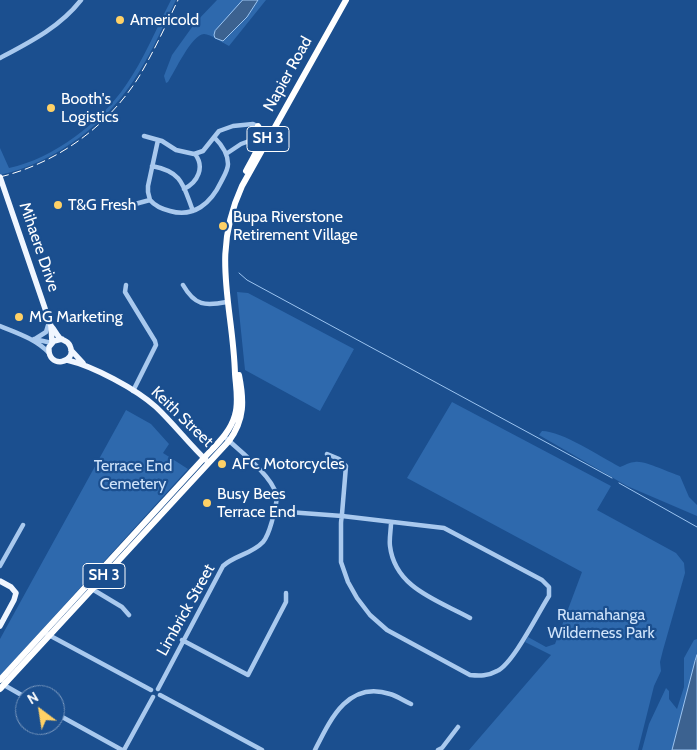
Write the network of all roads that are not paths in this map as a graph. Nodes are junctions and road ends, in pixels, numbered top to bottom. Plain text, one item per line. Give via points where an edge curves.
1 (81, 0) edge
2 (346, 0) edge
3 (0, 58) edge
4 (258, 126) junction
5 (271, 133) junction
6 (144, 136) dead end
7 (214, 137) junction
8 (158, 140) junction
9 (252, 140) dead end
10 (195, 154) junction
11 (226, 154) junction
12 (152, 166) junction
13 (0, 177) edge
14 (242, 186) junction
15 (184, 188) junction
16 (150, 200) junction
17 (135, 204) dead end
18 (193, 211) junction
19 (126, 285) dead end
20 (183, 285) dead end
21 (227, 302) junction
22 (50, 323) junction
23 (0, 326) edge
24 (28, 338) junction
25 (35, 339) junction
26 (62, 339) junction
27 (52, 342) junction
28 (71, 350) junction
29 (49, 353) junction
30 (67, 360) junction
31 (83, 364) junction
32 (133, 391) junction
33 (226, 438) junction
34 (327, 454) dead end
35 (207, 460) junction
36 (275, 511) junction
37 (342, 516) junction
38 (391, 523) junction
39 (23, 524) dead end
40 (119, 555) junction
41 (0, 566) edge
42 (0, 581) edge
43 (92, 589) junction
44 (286, 593) dead end
45 (129, 615) dead end
46 (470, 618) dead end
47 (0, 626) edge
48 (47, 634) junction
49 (182, 640) junction
50 (1, 685) edge
51 (158, 689) junction
52 (151, 690) junction
53 (15, 692) edge
54 (160, 695) junction
55 (153, 697) junction
56 (411, 704) dead end
57 (65, 718) edge
58 (458, 727) dead end
59 (123, 750) edge
60 (262, 750) edge
61 (315, 750) edge
62 (438, 750) edge

1 - 3 street via 63,20
2 - 5 highway, Napier Road / SH 3
4 - 5 street
4 - 7 street via 233,126
4 - 14 highway via 261,137
5 - 14 highway, Napier Road / SH 3
6 - 8 street
7 - 10 street via 206,149
7 - 11 street
8 - 10 street via 176,150
8 - 12 street
9 - 11 street
10 - 15 street via 200,165 199,175 194,183
11 - 18 street via 228,165 220,186 209,202
12 - 15 street via 175,175
12 - 16 street
13 - 22 main road, Mihaere Drive
14 - 21 highway, Napier Road / SH 3 via 225,246
15 - 18 street
16 - 17 street
16 - 18 street via 156,206 176,213
19 - 32 street via 125,292 156,345
20 - 21 street via 189,295 202,304
21 - 33 highway, Napier Road / SH 3 via 236,366 236,414
22 - 25 street via 46,332
22 - 26 main road, Mihaere Drive
22 - 27 main road, Mihaere Drive
23 - 24 street
24 - 25 street
24 - 29 street
25 - 27 street
26 - 27 main road
26 - 28 main road via 68,342
27 - 29 main road
28 - 30 main road
28 - 31 main road, Keith Street
29 - 30 main road via 56,361
30 - 31 main road, Keith Street
31 - 32 main road, Keith Street
32 - 35 main road, Keith Street via 157,408
33 - 35 highway, Napier Road / SH 3
33 - 36 street, Limbrick Street via 273,486
34 - 37 street via 346,466
35 - 40 highway, Napier Road / SH 3
36 - 37 street
36 - 49 street, Limbrick Street via 263,542 223,566
37 - 38 street
37 - 38 street via 341,562 352,590 370,615 387,630 470,675 484,676 499,671 509,661 548,596 548,584 444,528
38 - 46 street via 393,561 400,574 410,586
39 - 41 street
40 - 43 highway, Napier Road / SH 3
40 - 48 highway, Napier Road / SH 3
42 - 47 main road via 16,593
43 - 45 street via 122,606
43 - 48 highway, Napier Road / SH 3
44 - 49 street via 286,602 248,675
48 - 50 highway, Napier Road / SH 3
48 - 52 street
49 - 51 street, Limbrick Street
50 - 53 street
51 - 52 street
51 - 54 street
52 - 55 street
54 - 55 street
54 - 60 street
55 - 59 street
56 - 61 street via 384,692 353,697 333,716
57 - 59 street
58 - 62 street

